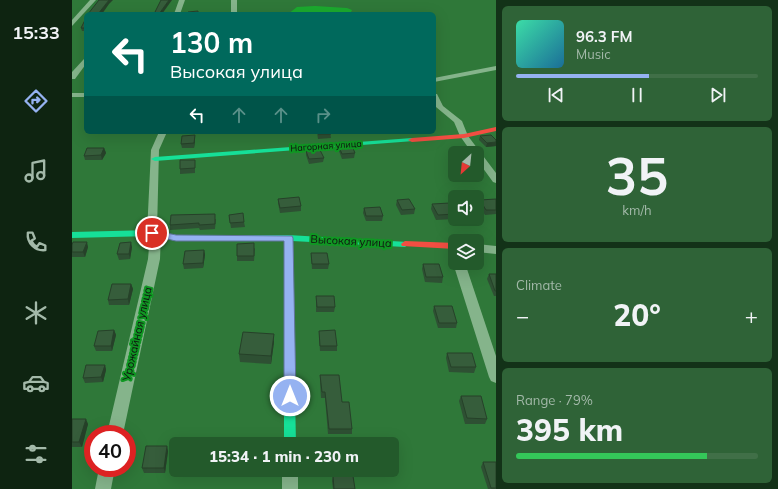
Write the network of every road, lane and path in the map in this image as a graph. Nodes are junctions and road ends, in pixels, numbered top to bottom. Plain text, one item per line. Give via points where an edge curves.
1 (93, 0) edge
2 (182, 0) edge
3 (234, 0) edge
4 (177, 12) edge
5 (234, 12) edge
6 (72, 24) edge
7 (84, 62) edge
8 (496, 68) edge
9 (72, 77) edge
10 (436, 80) edge
11 (72, 95) edge
12 (84, 95) edge
13 (436, 100) edge
14 (496, 129) edge
15 (162, 134) edge
16 (464, 136) junction
17 (471, 146) edge
18 (155, 159) junction
19 (484, 164) edge
20 (496, 180) edge
21 (154, 233) junction
22 (72, 235) edge
23 (288, 238) junction
24 (448, 248) edge
25 (484, 249) edge
26 (496, 250) edge
27 (461, 270) edge
28 (495, 370) edge
29 (117, 425) edge
30 (290, 437) edge
31 (105, 477) edge
32 (290, 477) edge
33 (103, 489) edge
34 (290, 489) edge

1 - 6 street
2 - 4 street
3 - 5 street
7 - 9 street
8 - 10 street
11 - 12 street
13 - 16 street via 440,107 458,121
14 - 16 street, Нагорная улица
15 - 18 street, Урожайная улица via 157,143
16 - 17 street
16 - 18 street, Нагорная улица
18 - 21 street, Урожайная улица
19 - 20 street
21 - 22 street, Высокая улица
21 - 23 street, Высокая улица via 176,238
21 - 29 street, Урожайная улица via 154,259
23 - 24 street, Высокая улица
23 - 30 street
25 - 26 street
27 - 28 street
31 - 33 street
32 - 34 street

